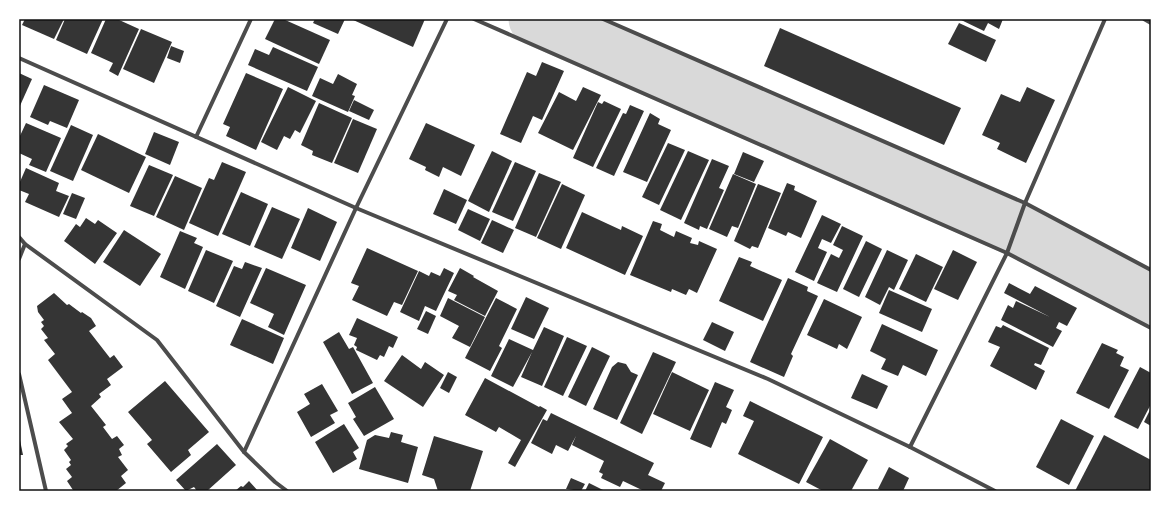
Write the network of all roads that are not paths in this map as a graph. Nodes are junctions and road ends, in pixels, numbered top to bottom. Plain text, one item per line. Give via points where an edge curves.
1 (250, 19) edge
2 (446, 19) edge
3 (474, 19) edge
4 (603, 19) edge
5 (1105, 19) edge
6 (1144, 19) edge
7 (1151, 23) edge
8 (19, 58) edge
9 (196, 137) junction
10 (1025, 203) junction
11 (356, 208) junction
12 (19, 237) edge
13 (25, 244) junction
14 (1007, 253) junction
15 (19, 258) edge
16 (1151, 270) edge
17 (1151, 328) edge
18 (19, 374) edge
19 (910, 447) junction
20 (244, 452) junction
21 (46, 491) edge
22 (287, 491) edge
23 (995, 491) edge

1 - 9 street
2 - 11 street
3 - 14 street
4 - 10 street
5 - 10 street
6 - 7 street
8 - 9 street
9 - 11 street
10 - 14 street
10 - 16 street
11 - 19 street via 768,379
11 - 20 street
12 - 13 street
13 - 15 street
13 - 20 street via 157,340
14 - 17 street
14 - 19 street
18 - 21 street
19 - 23 street
20 - 22 street via 274,482

